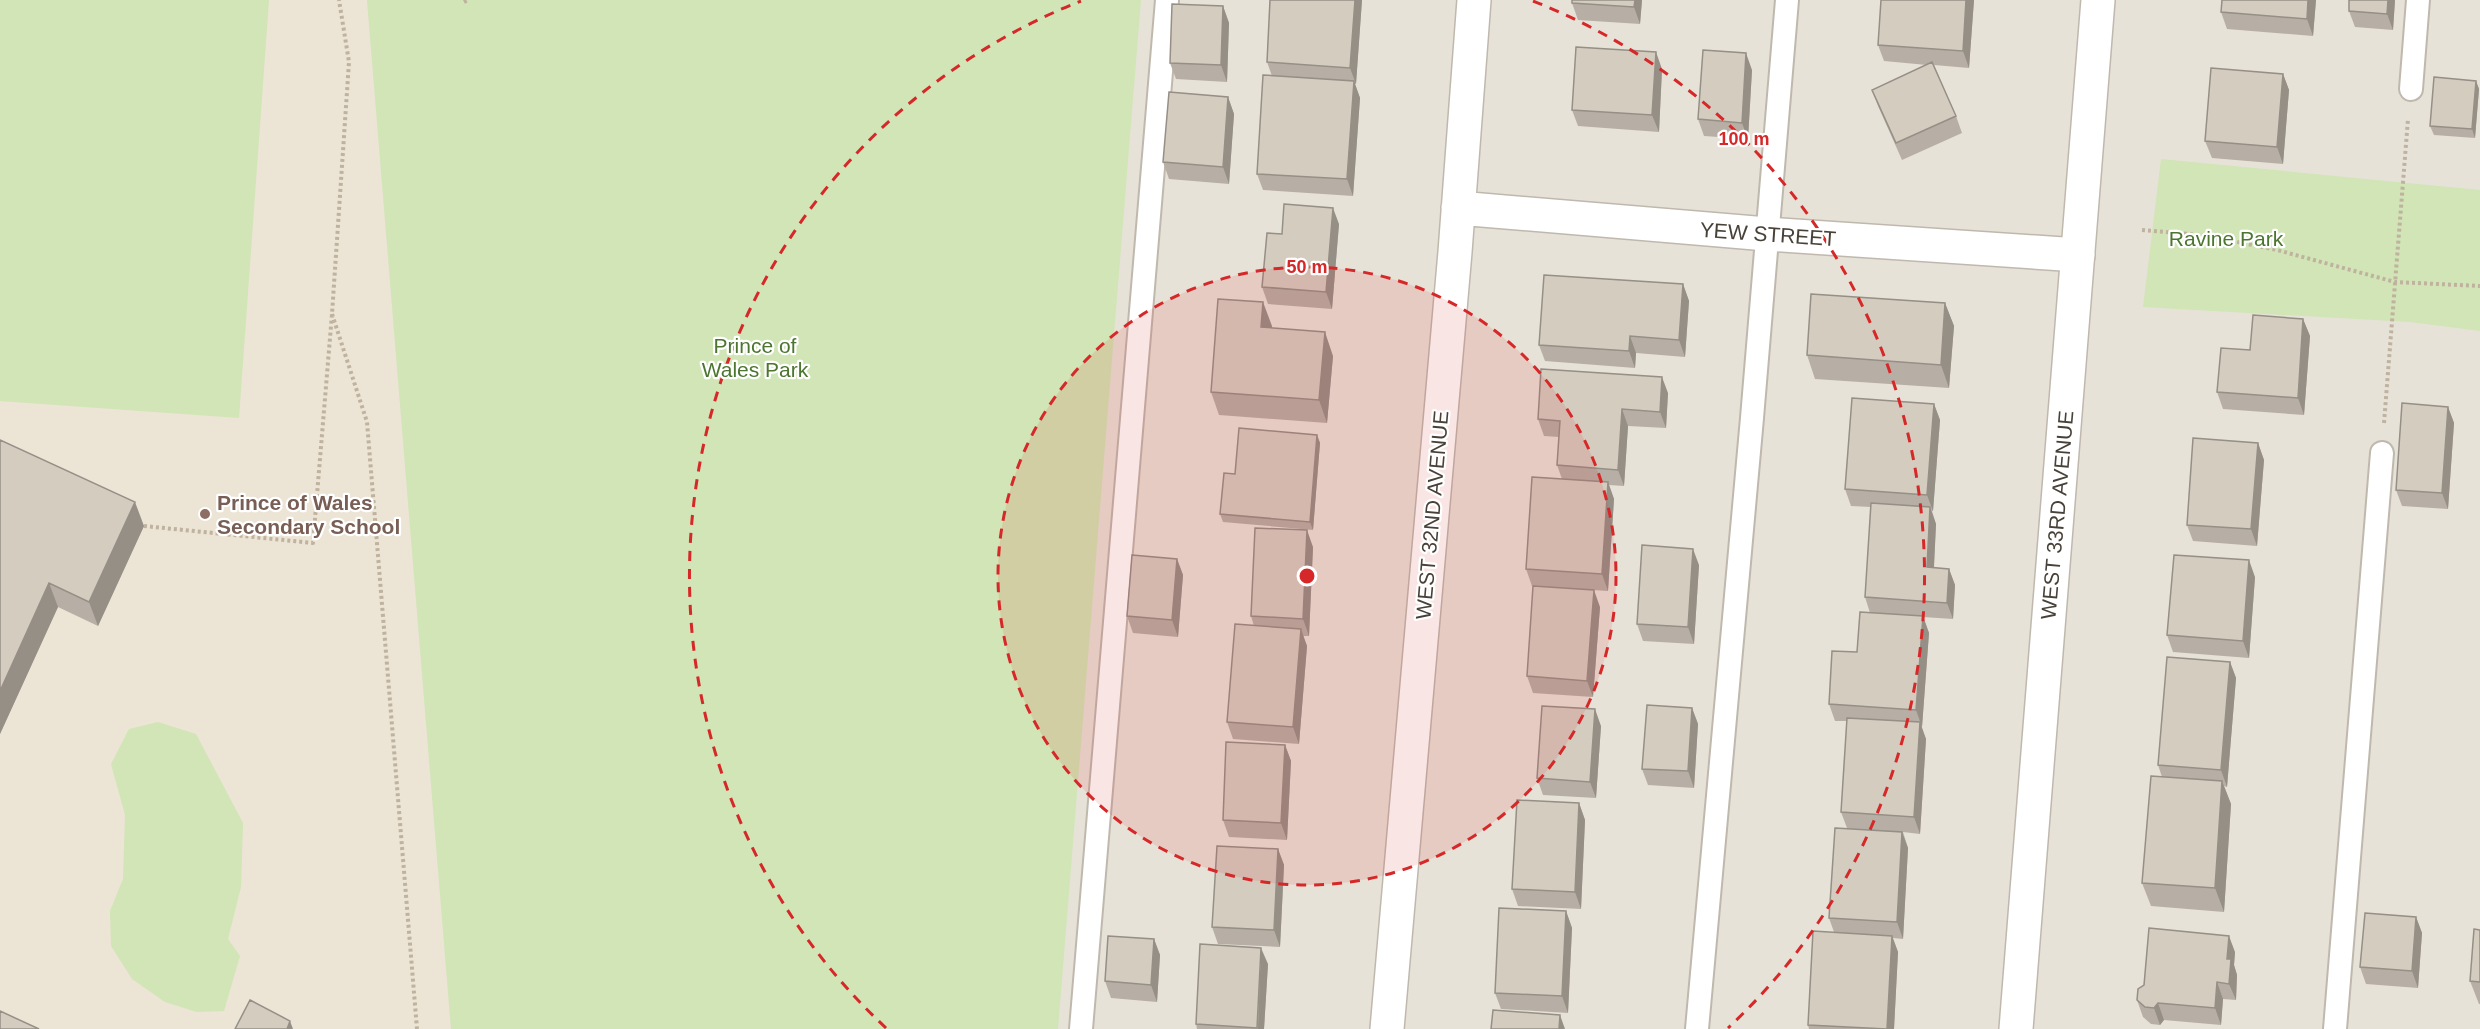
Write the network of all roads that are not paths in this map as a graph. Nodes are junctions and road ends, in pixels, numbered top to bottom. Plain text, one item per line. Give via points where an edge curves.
1 (1167, 0) edge
2 (1474, 0) edge
3 (1787, 0) edge
4 (2098, 0) edge
5 (2418, 0) edge
6 (2410, 89) road end
7 (1458, 208) junction
8 (1767, 234) junction
9 (2078, 255) junction
10 (2382, 453) road end
11 (1081, 1029) edge
12 (1387, 1029) edge
13 (1697, 1029) edge
14 (2016, 1029) edge
15 (2335, 1029) edge

1 - 11 lane
2 - 7 street, WEST 32ND AVENUE
3 - 8 lane
4 - 9 street, WEST 33RD AVENUE
5 - 6 lane
7 - 8 street, YEW STREET
7 - 12 street, WEST 32ND AVENUE
8 - 9 street, YEW STREET
8 - 13 lane
9 - 14 street, WEST 33RD AVENUE
10 - 15 lane

